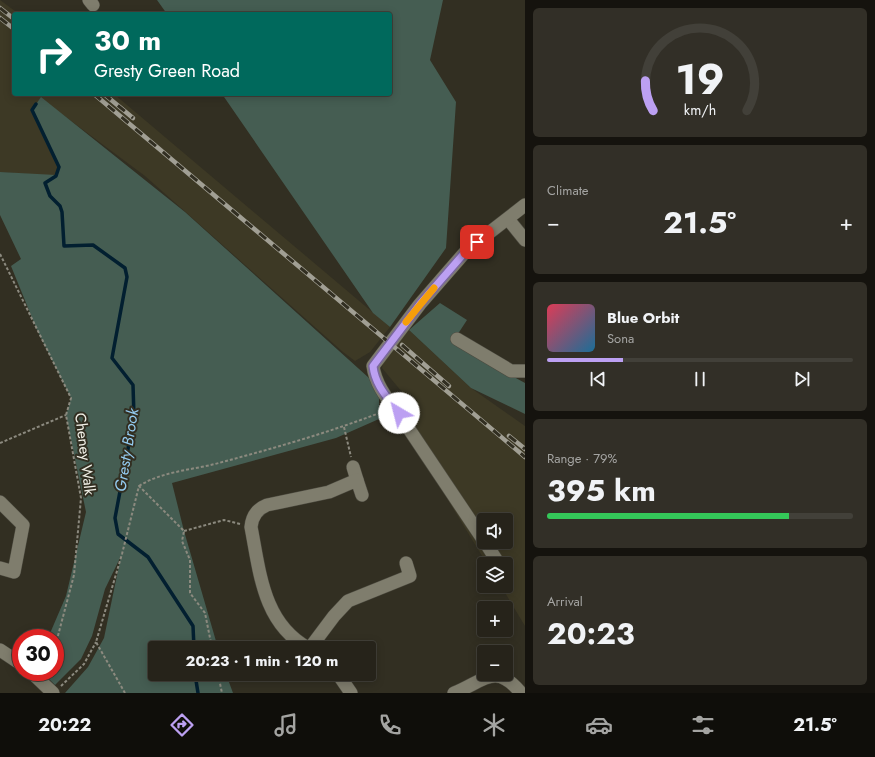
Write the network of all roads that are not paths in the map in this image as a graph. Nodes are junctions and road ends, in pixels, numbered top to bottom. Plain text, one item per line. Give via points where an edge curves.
1 (525, 205) edge
2 (508, 219) junction
3 (525, 240) edge
4 (457, 339) dead end
5 (524, 371) edge
6 (353, 467) road end
7 (357, 480) junction
8 (362, 495) dead end
9 (0, 502) edge
10 (477, 531) edge
11 (406, 563) dead end
12 (0, 568) edge
13 (299, 641) edge
14 (314, 641) edge
15 (0, 650) edge
16 (12, 658) edge
17 (43, 681) edge
18 (343, 681) edge
19 (56, 691) edge
20 (351, 693) edge
21 (454, 693) edge
22 (521, 693) edge

1 - 2 street
2 - 3 street
2 - 10 street via 467,250 420,304 373,366 379,387
4 - 5 street via 511,371
6 - 7 street
7 - 8 street
7 - 13 street via 329,492 263,507 255,513 251,527 268,604 287,632
9 - 12 street via 23,525 14,572
11 - 14 street via 412,582 348,601
15 - 16 street
17 - 19 street
18 - 20 street
21 - 22 street via 486,676 496,676 510,681

